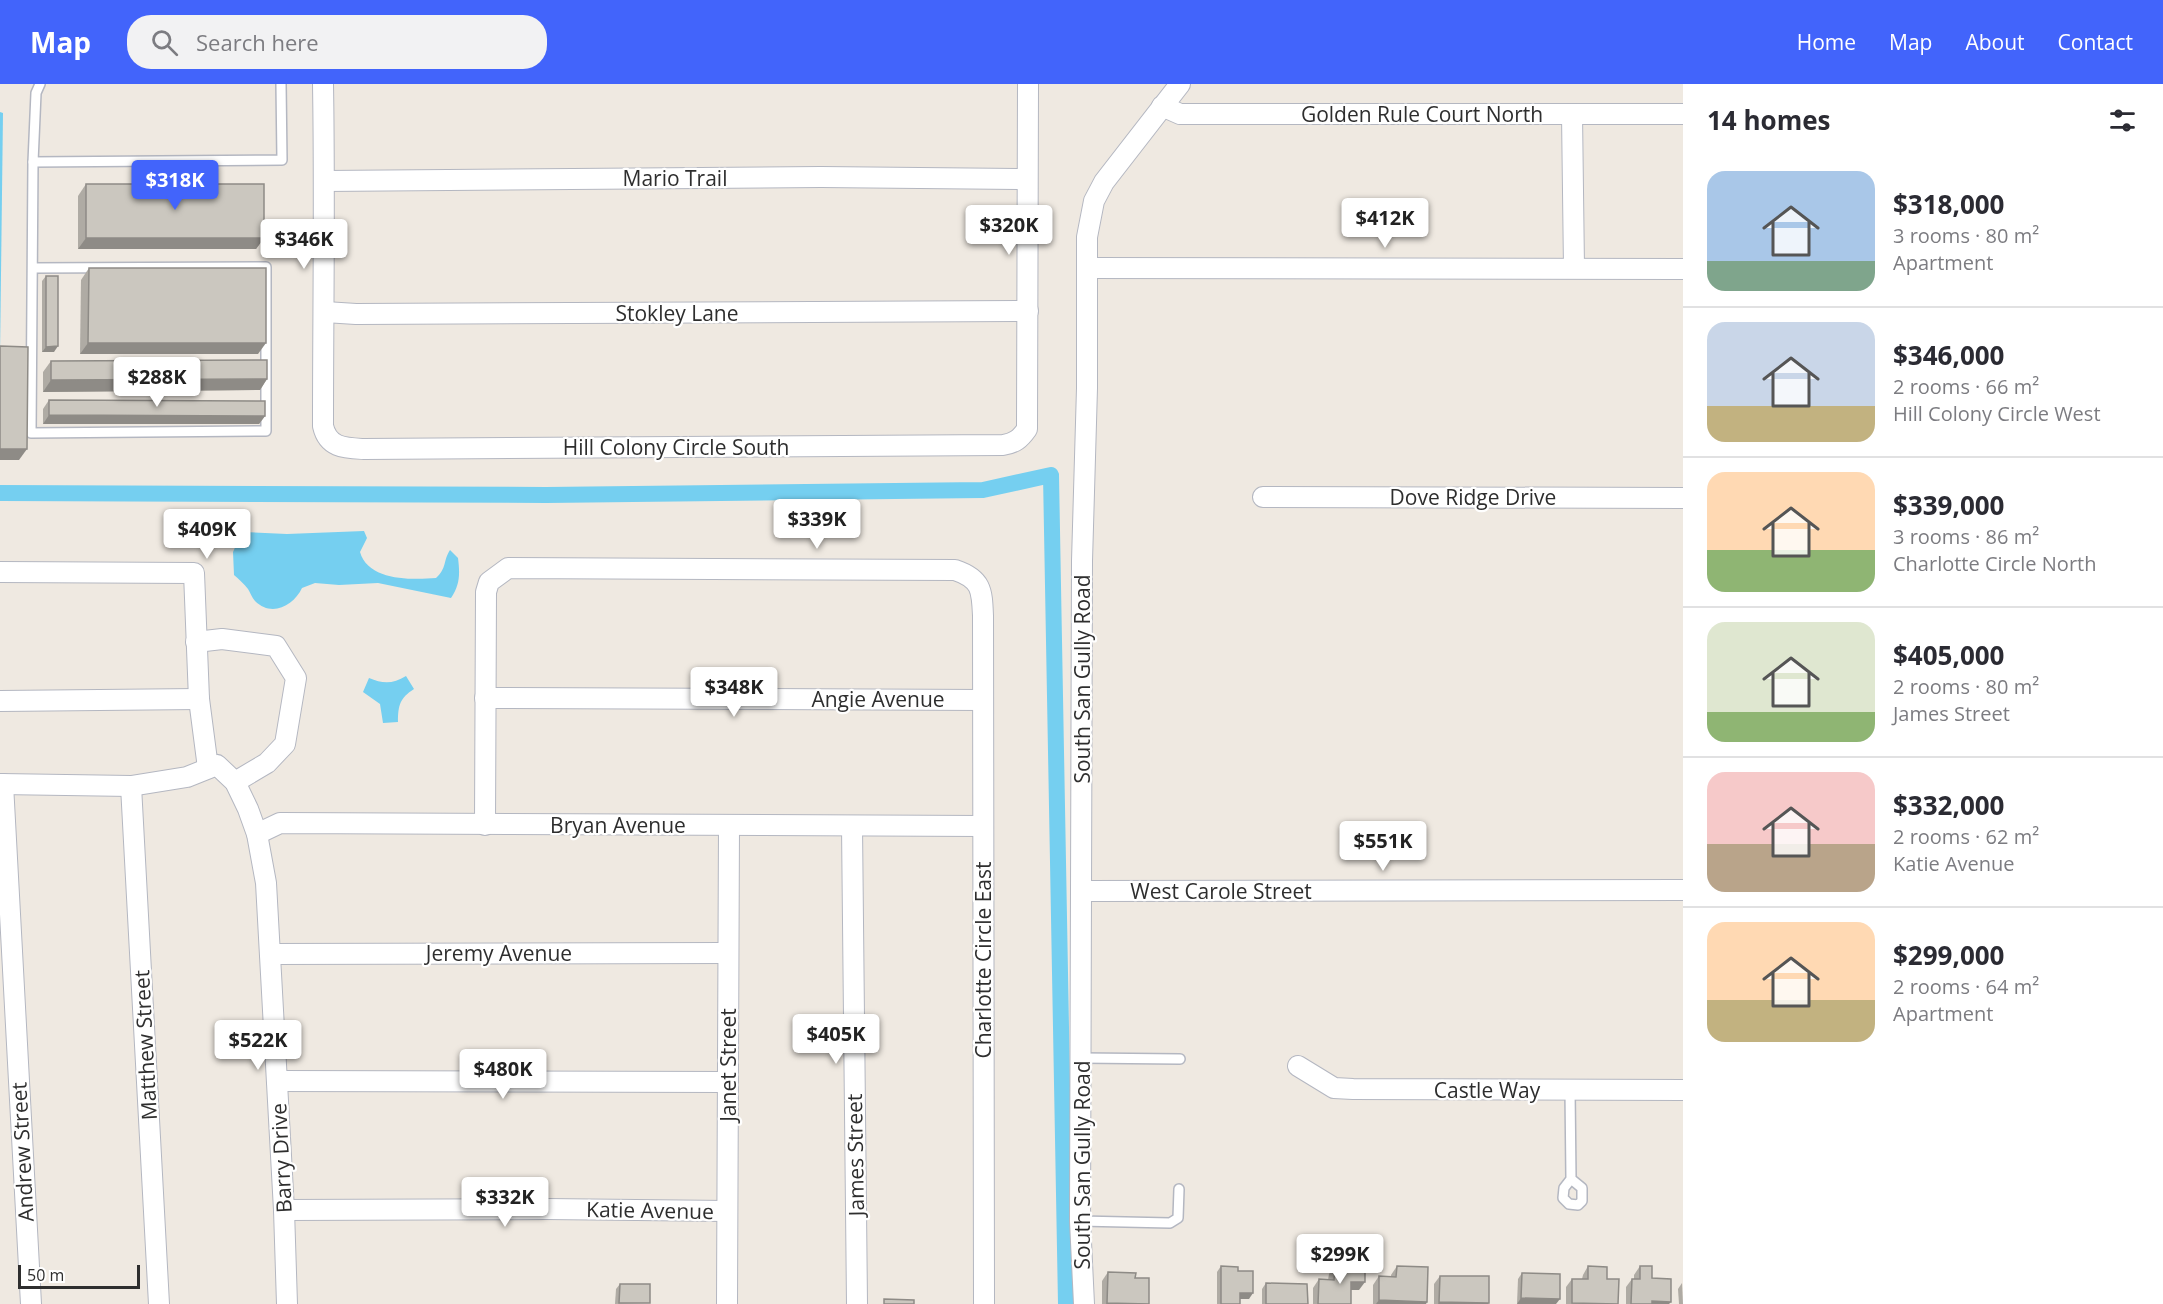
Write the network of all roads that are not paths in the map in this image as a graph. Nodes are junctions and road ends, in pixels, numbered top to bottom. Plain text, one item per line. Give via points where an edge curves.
1 (40, 84) edge
2 (281, 84) edge
3 (322, 84) edge
4 (1028, 84) edge
5 (1180, 84) edge
6 (1162, 106) junction
7 (1572, 114) junction
8 (1683, 114) edge
9 (33, 162) junction
10 (1026, 178) junction
11 (324, 181) junction
12 (33, 268) junction
13 (1087, 268) junction
14 (1574, 268) junction
15 (1683, 268) edge
16 (1028, 311) junction
17 (325, 312) junction
18 (1263, 497) dead end
19 (1683, 498) edge
20 (0, 572) edge
21 (196, 642) junction
22 (485, 698) junction
23 (199, 699) junction
24 (983, 700) junction
25 (0, 701) edge
26 (208, 768) junction
27 (235, 782) junction
28 (1, 784) edge
29 (131, 786) junction
30 (485, 825) junction
31 (729, 825) junction
32 (852, 826) junction
33 (982, 826) junction
34 (257, 834) junction
35 (1083, 891) junction
36 (1683, 891) edge
37 (728, 952) junction
38 (270, 954) junction
39 (1081, 1058) junction
40 (1180, 1059) dead end
41 (1298, 1066) dead end
42 (277, 1081) junction
43 (728, 1082) junction
44 (1570, 1090) junction
45 (1683, 1090) edge
46 (1571, 1179) dead end
47 (1179, 1189) dead end
48 (284, 1210) junction
49 (727, 1210) junction
50 (1080, 1221) junction
51 (31, 1304) edge
52 (159, 1304) edge
53 (287, 1304) edge
54 (727, 1304) edge
55 (857, 1304) edge
56 (984, 1304) edge
57 (1084, 1304) edge

1 - 9 lane via 36,93
2 - 9 lane via 282,160
3 - 11 street
4 - 10 street
5 - 6 street, South San Gully Road
6 - 7 street, Golden Rule Court North via 1180,114
6 - 13 street, South San Gully Road via 1112,170 1094,201 1087,237
7 - 8 street, Golden Rule Court North
7 - 14 street
9 - 12 lane
10 - 11 street, Mario Trail
10 - 16 street
11 - 17 street
12 - 12 lane via 31,433 266,431 266,267
13 - 14 street
13 - 35 street, South San Gully Road via 1082,561
14 - 15 street
16 - 17 street, Stokley Lane
16 - 17 street, Hill Colony Circle South via 1028,429 1014,444 364,449 341,448 331,441 323,426
18 - 19 street, Dove Ridge Drive
20 - 21 street via 194,573
21 - 23 street
21 - 27 street via 222,639 276,646 296,678 285,744 267,763
22 - 24 street, Angie Avenue
22 - 24 street, Charlotte Circle East via 489,582 508,568 589,568 955,570 969,574 982,594
22 - 30 street
23 - 25 street
23 - 26 street
24 - 33 street, Charlotte Circle East
26 - 27 street via 217,765
26 - 29 street via 187,777
27 - 34 street, Barry Drive
28 - 29 street
28 - 51 street, Andrew Street
29 - 52 street, Matthew Street
30 - 31 street, Bryan Avenue
30 - 34 street, Bryan Avenue via 280,823
31 - 32 street, Bryan Avenue
31 - 37 street, Janet Street
32 - 33 street, Bryan Avenue
32 - 55 street, James Street
33 - 56 street, Charlotte Circle East
34 - 38 street, Barry Drive via 266,883
35 - 36 street, West Carole Street
35 - 39 street, South San Gully Road
37 - 38 street, Jeremy Avenue
37 - 43 street, Janet Street
38 - 42 street, Barry Drive
39 - 40 lane
39 - 50 street, South San Gully Road
41 - 44 street, Castle Way via 1334,1088 1344,1089
42 - 43 street
42 - 48 street, Barry Drive
43 - 49 street, Janet Street
44 - 45 street, Castle Way
44 - 46 lane
47 - 50 lane via 1178,1218 1170,1223
48 - 49 street, Katie Avenue
48 - 53 street, Barry Drive
49 - 54 street, Janet Street
50 - 57 street, South San Gully Road

